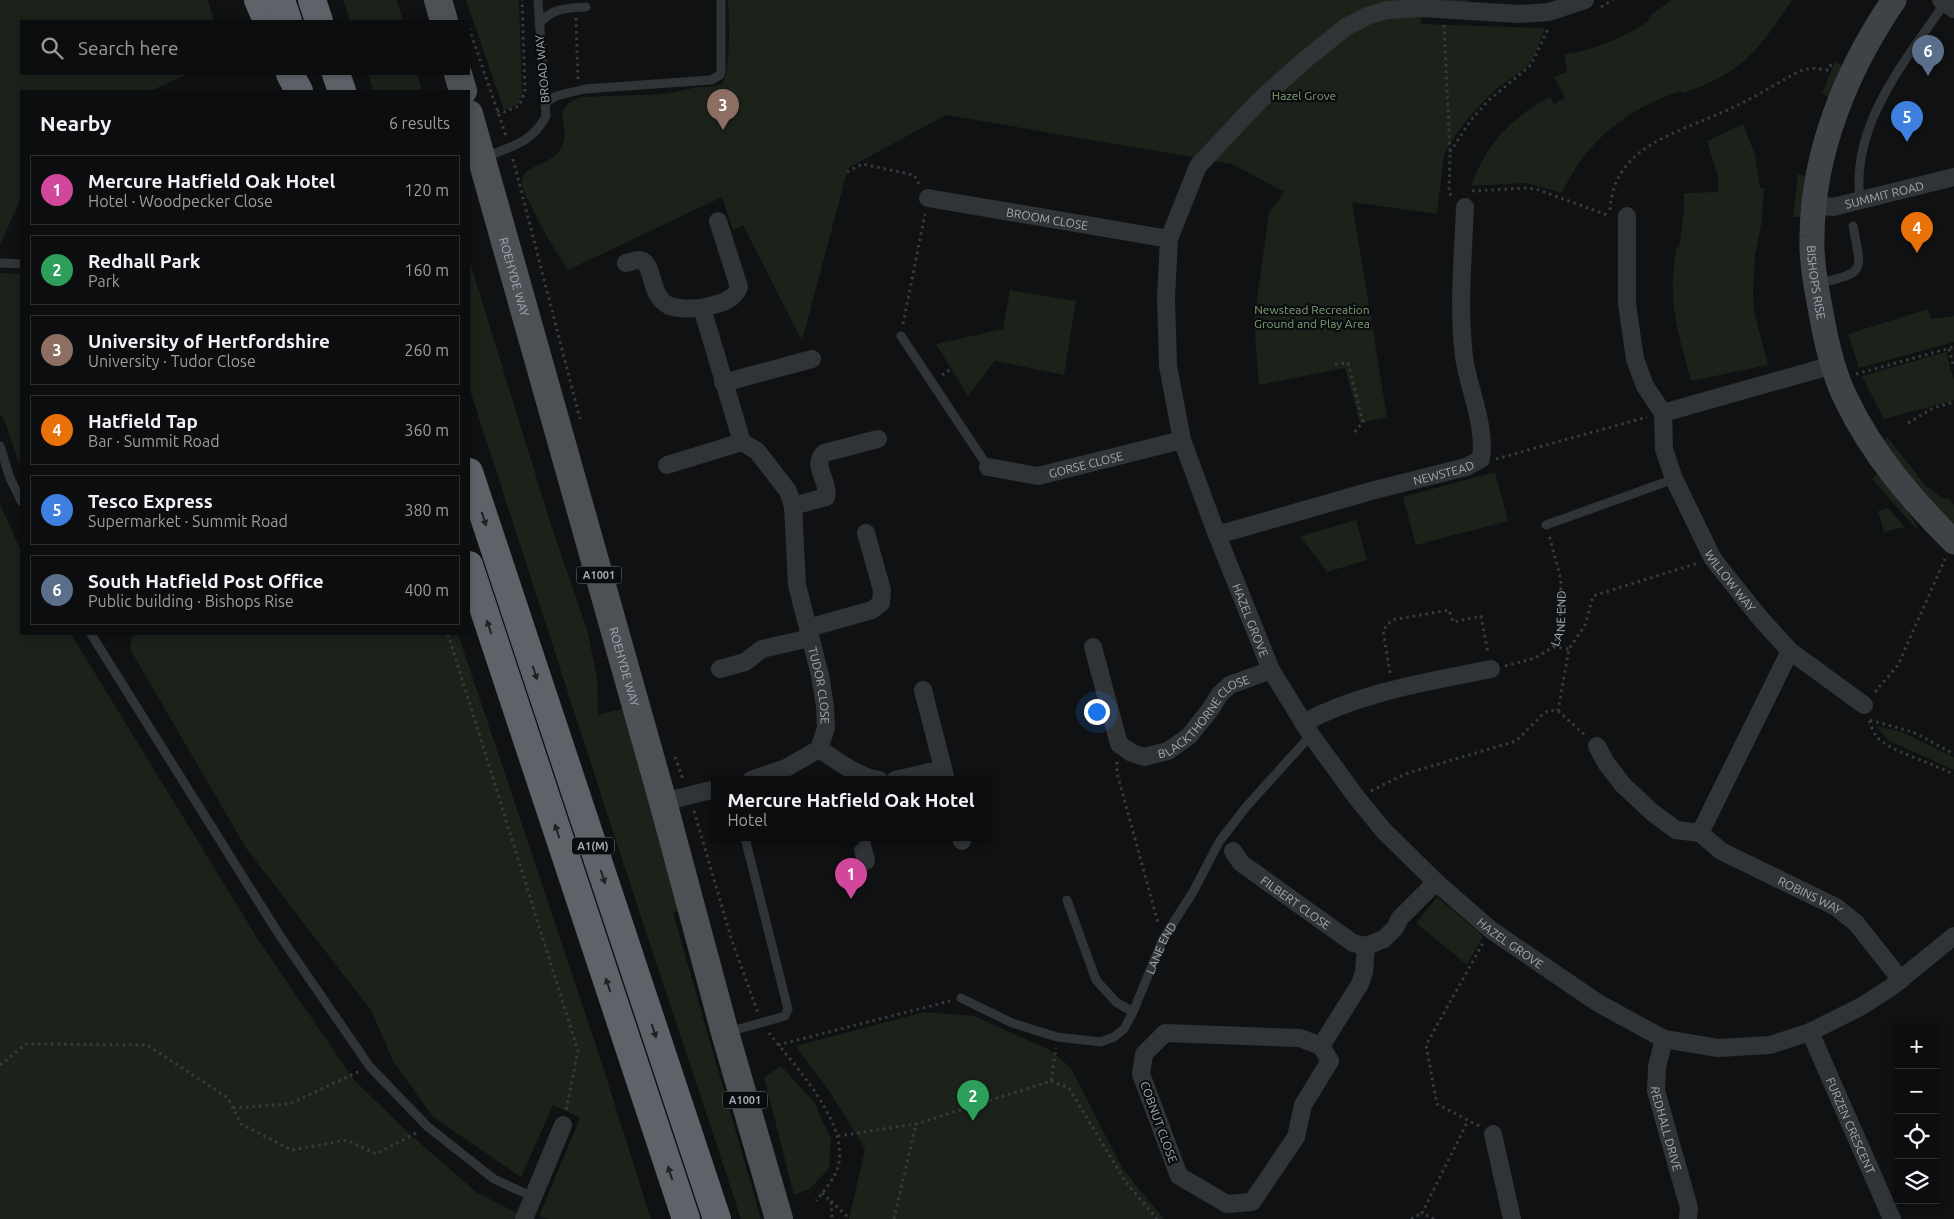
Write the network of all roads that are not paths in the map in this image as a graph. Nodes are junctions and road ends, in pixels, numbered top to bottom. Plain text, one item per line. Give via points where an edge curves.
1 (258, 0) edge
2 (281, 0) edge
3 (312, 0) edge
4 (438, 0) edge
5 (538, 0) edge
6 (721, 0) edge
7 (1585, 0) edge
8 (1894, 0) edge
9 (1947, 3) edge
10 (1481, 6) edge
11 (586, 8) dead end
12 (267, 20) edge
13 (288, 20) edge
14 (319, 20) edge
15 (444, 20) edge
16 (539, 24) junction
17 (291, 75) edge
18 (305, 75) edge
19 (336, 75) edge
20 (458, 75) edge
21 (298, 90) edge
22 (311, 90) edge
23 (342, 90) edge
24 (463, 90) edge
25 (545, 103) junction
26 (470, 118) edge
27 (481, 159) junction
28 (1954, 177) edge
29 (1464, 197) road end
30 (928, 198) road end
31 (1860, 200) junction
32 (1815, 205) junction
33 (1627, 216) dead end
34 (718, 221) dead end
35 (1853, 226) dead end
36 (1169, 238) junction
37 (0, 263) edge
38 (626, 263) dead end
39 (20, 264) edge
40 (1816, 284) junction
41 (702, 308) junction
42 (901, 336) road end
43 (812, 359) dead end
44 (1836, 372) junction
45 (723, 383) junction
46 (1663, 413) junction
47 (878, 439) dead end
48 (1182, 440) junction
49 (742, 442) junction
50 (0, 446) edge
51 (667, 465) dead end
52 (988, 468) joint
53 (470, 475) edge
54 (1674, 478) junction
55 (20, 499) edge
56 (793, 506) junction
57 (1546, 525) road end
58 (866, 533) dead end
59 (1217, 535) junction
60 (1949, 550) edge
61 (470, 568) edge
62 (809, 633) junction
63 (93, 635) edge
64 (1093, 646) dead end
65 (1790, 651) junction
66 (720, 669) dead end
67 (1271, 670) junction
68 (1491, 670) road end
69 (923, 690) dead end
70 (1864, 705) road end
71 (1307, 729) junction
72 (1597, 746) road end
73 (819, 749) junction
74 (945, 774) edge
75 (763, 776) edge
76 (854, 776) edge
77 (929, 776) edge
78 (711, 790) edge
79 (676, 798) junction
80 (1700, 833) junction
81 (746, 841) edge
82 (861, 841) edge
83 (1233, 851) dead end
84 (866, 861) dead end
85 (1436, 882) junction
86 (1067, 900) dead end
87 (1954, 936) edge
88 (1366, 946) junction
89 (1901, 980) junction
90 (961, 998) road end
91 (1133, 1012) junction
92 (1810, 1032) junction
93 (725, 1033) junction
94 (1664, 1039) junction
95 (1321, 1046) junction
96 (563, 1125) road end
97 (1493, 1134) road end
98 (533, 1197) junction
99 (524, 1219) edge
100 (686, 1219) edge
101 (717, 1219) edge
102 (779, 1219) edge
103 (1512, 1219) edge
104 (1688, 1219) edge
105 (1892, 1219) edge

1 - 12 highway
2 - 13 highway
3 - 14 highway
4 - 15 main road
5 - 16 lane, BROAD WAY
6 - 25 lane via 721,70 716,78 578,90
7 - 10 street, HAZEL GROVE via 1549,12 1520,14
8 - 32 street, BISHOPS RISE via 1855,64 1840,100 1826,143
9 - 31 lane via 1927,26 1881,101 1862,146 1858,182
10 - 36 street, HAZEL GROVE via 1387,10 1346,27 1259,101 1198,166
11 - 16 lane via 557,10
16 - 25 lane, BROAD WAY
17 - 21 highway
18 - 22 highway
19 - 23 highway
20 - 24 main road
25 - 27 lane, BROAD WAY via 546,116 540,129 528,140
26 - 27 main road, ROEHYDE WAY / A1001
27 - 79 main road, ROEHYDE WAY / A1001
28 - 31 street, SUMMIT ROAD
29 - 59 street, NEWSTEAD via 1461,314 1464,358 1483,443 1481,459 1466,467
30 - 36 street, BROOM CLOSE
31 - 32 street, SUMMIT ROAD via 1833,207
32 - 40 street, BISHOPS RISE via 1812,236
33 - 46 street via 1627,304 1635,358 1645,386
34 - 41 street via 739,287 731,299
35 - 40 lane via 1858,268 1851,275
36 - 48 street, HAZEL GROVE via 1166,297 1168,366
37 - 39 lane
38 - 41 street via 645,262 658,299 668,306
40 - 44 street, BISHOPS RISE
41 - 45 street
42 - 52 lane
43 - 45 street
44 - 46 street
44 - 60 street, BISHOPS RISE via 1846,400 1868,440
45 - 49 street
46 - 54 street, WILLOW WAY via 1664,450
47 - 56 street via 824,453 818,464 828,487 826,497
48 - 52 street, GORSE CLOSE via 1038,476
48 - 59 street, HAZEL GROVE
49 - 51 street
49 - 56 street, TUDOR CLOSE via 757,451 788,491
50 - 55 lane
53 -> 101 highway, A1(M)
54 - 57 lane
54 - 65 street, WILLOW WAY via 1713,559
56 - 62 street, TUDOR CLOSE via 797,585
58 - 62 street via 882,590 881,603 872,610
59 - 67 street, HAZEL GROVE
100 -> 61 highway, A1(M)
62 - 66 street, TUDOR CLOSE via 762,649 745,662
62 - 73 street, TUDOR CLOSE via 825,706 826,728
63 - 98 lane via 280,936 370,1067 428,1127 494,1179
64 - 67 street, BLACKTHORNE CLOSE via 1119,744 1144,757 1168,750 1189,736 1230,685
65 - 70 street, WILLOW WAY
65 - 80 street
67 - 71 street, HAZEL GROVE
68 - 71 street, LANE END via 1393,689 1324,712
69 - 74 street
71 - 85 street, HAZEL GROVE via 1384,831
71 - 91 lane, LANE END via 1219,842 1194,892 1163,939
72 - 80 street via 1623,785 1652,812 1676,830
73 - 75 street via 786,768
73 - 76 street
74 - 77 street
78 - 79 street
79 - 93 main road, ROEHYDE WAY / A1001
80 - 89 street, ROBINS WAY via 1722,851 1836,908 1856,923
81 - 93 lane via 788,1009 785,1016
82 - 84 street
83 - 88 street, FILBERT CLOSE via 1241,863 1344,937
85 - 88 street via 1400,918 1395,928 1384,938
85 - 94 street, HAZEL GROVE via 1491,930 1598,1003
86 - 91 lane via 1096,980 1116,1002
87 - 89 street, HAZEL GROVE
88 - 95 street via 1360,984
89 - 92 street, HAZEL GROVE via 1862,1006
90 - 91 lane, LANE END via 1012,1022 1057,1037 1101,1042 1124,1029
92 - 94 street, HAZEL GROVE via 1770,1045 1718,1048
92 - 105 street, FURZEN CRESCENT
93 - 102 main road, ROEHYDE WAY / A1001
94 - 104 street, REDHALL DRIVE via 1656,1091 1689,1208
95 - 95 street, COBNUT CLOSE via 1330,1061 1303,1105 1296,1137 1252,1202 1227,1204 1179,1176 1141,1074 1144,1054 1165,1033 1300,1038
96 - 98 street
97 - 103 street
98 - 99 street

